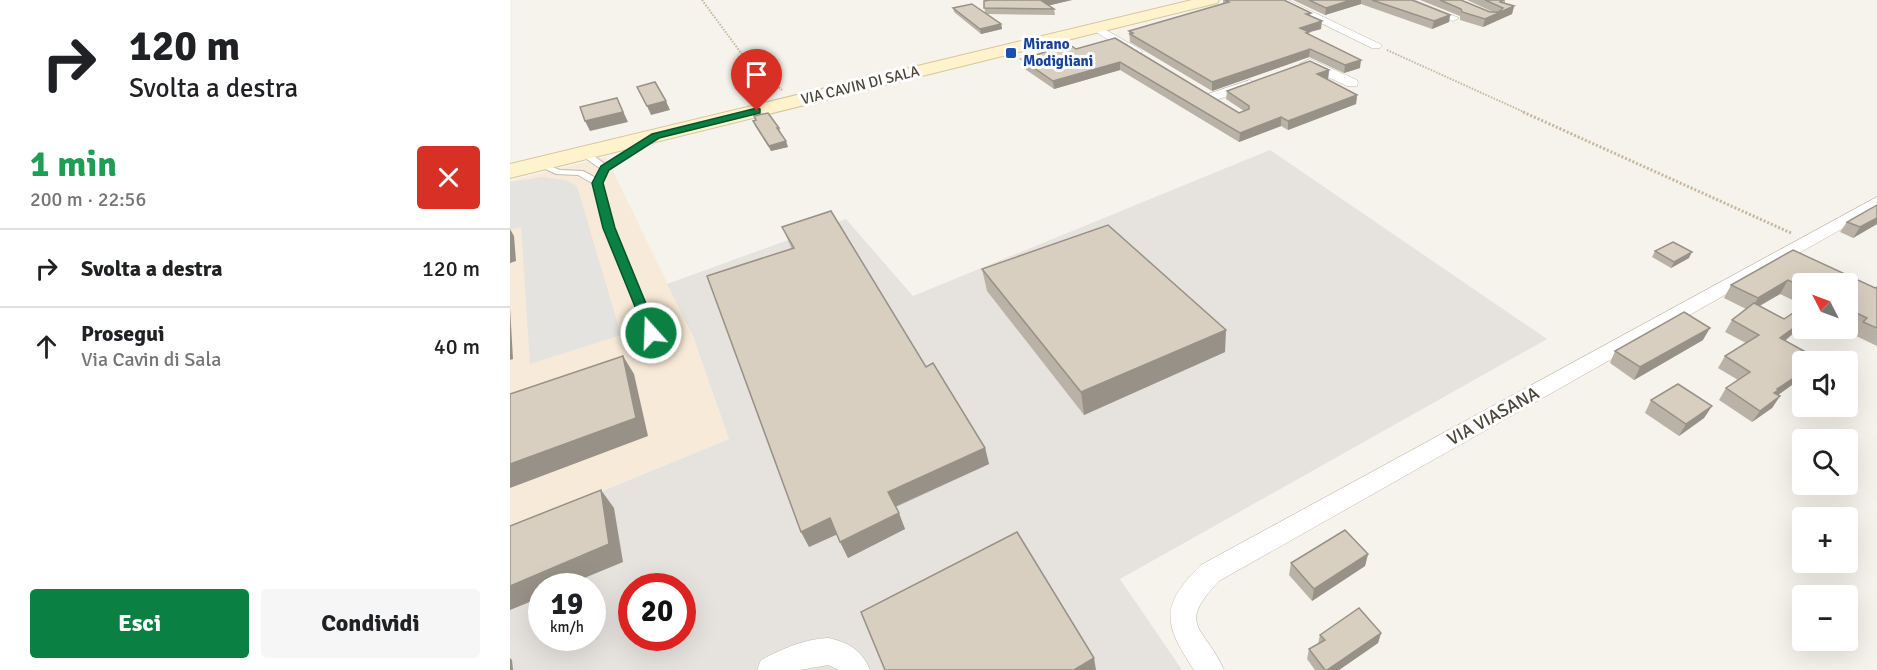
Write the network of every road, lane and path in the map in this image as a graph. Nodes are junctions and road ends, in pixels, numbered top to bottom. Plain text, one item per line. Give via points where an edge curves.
1 (702, 0) edge
2 (1211, 0) edge
3 (1279, 0) edge
4 (1404, 0) edge
5 (1452, 18) edge
6 (1096, 28) junction
7 (1376, 45) joint
8 (1143, 56) edge
9 (1288, 70) edge
10 (1266, 78) edge
11 (1352, 83) dead end
12 (791, 102) junction
13 (1230, 110) edge
14 (655, 136) junction
15 (577, 155) junction
16 (539, 164) junction
17 (605, 168) junction
18 (510, 171) edge
19 (580, 173) junction
20 (598, 183) junction
21 (1877, 202) edge
22 (1808, 240) junction
23 (651, 333) dead end
24 (771, 670) edge
25 (856, 670) edge
26 (1210, 670) edge

1 - 12 path via 744,57 786,93
2 - 6 main road, VIA CAVIN DI SALA
3 - 7 street
4 - 5 street
6 - 8 street
6 - 12 main road, VIA CAVIN DI SALA
7 - 22 path
9 - 11 street via 1310,63
10 - 13 street via 1205,95
12 - 14 main road, VIA CAVIN DI SALA
14 - 15 main road, VIA CAVIN DI SALA
14 - 17 lane
15 - 16 main road, VIA CAVIN DI SALA
15 - 17 lane
15 - 19 lane
16 - 18 main road, VIA CAVIN DI SALA
16 - 19 lane via 560,172
17 - 20 lane
19 - 20 lane
20 - 23 lane via 609,228
21 - 22 street, VIA VIASANA
22 - 26 street, VIA VIASANA via 1210,573 1191,590 1183,604 1181,620 1188,639
24 - 25 street via 806,654 826,651 839,652 851,660

